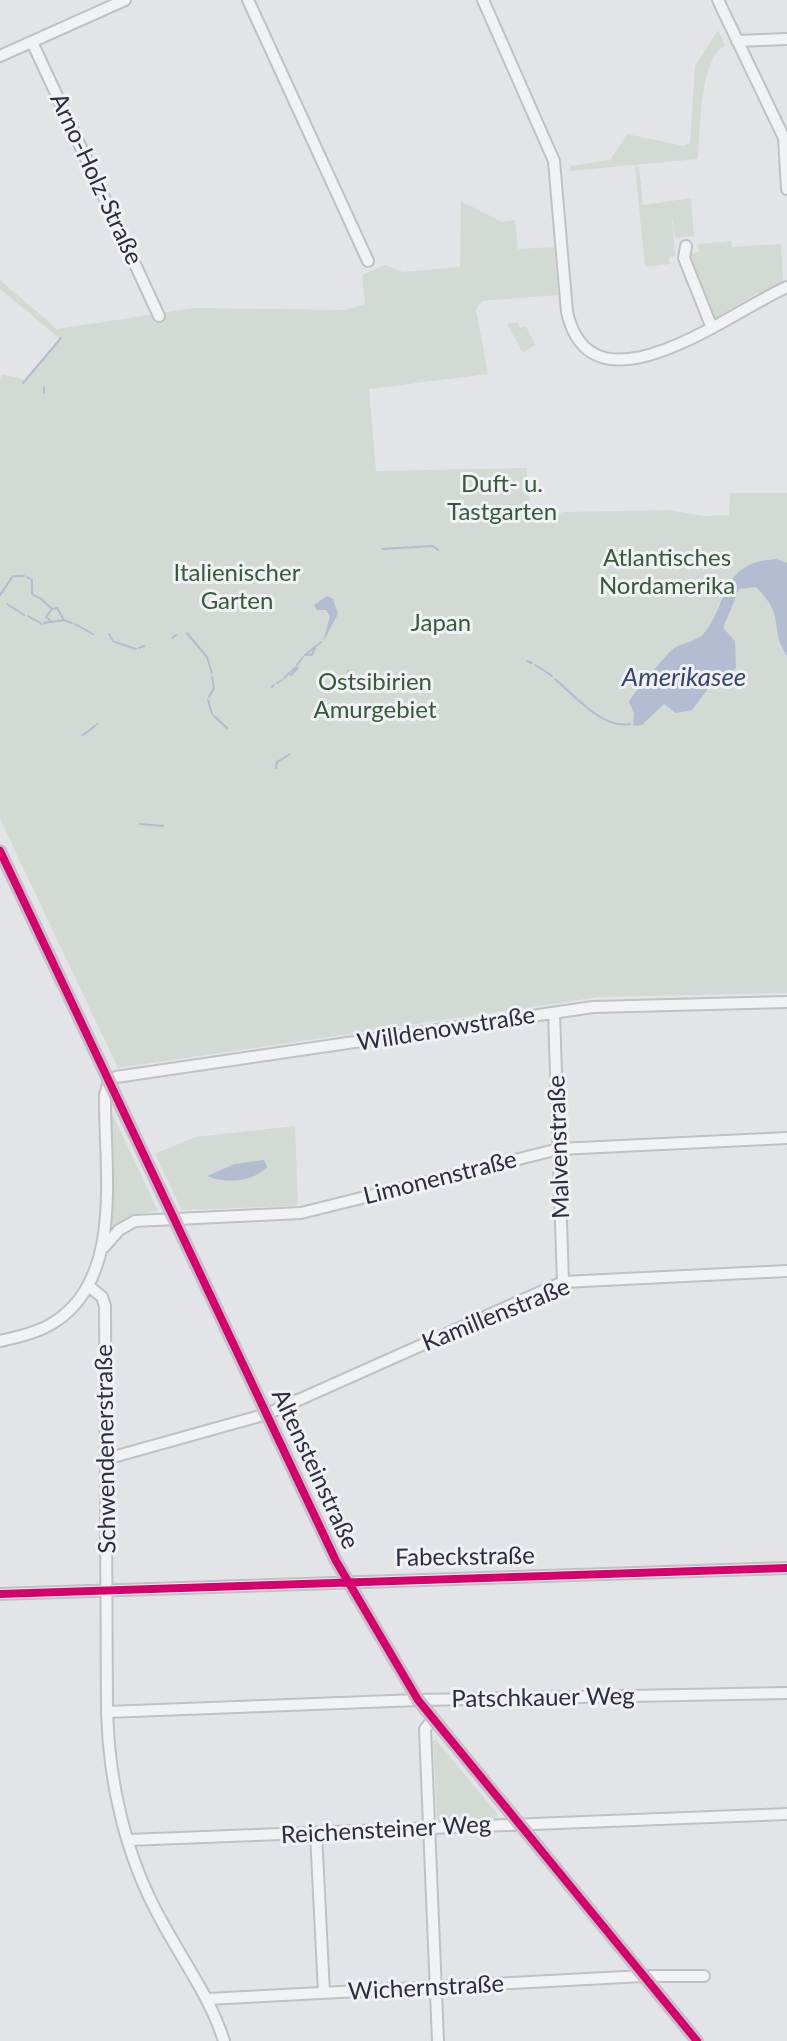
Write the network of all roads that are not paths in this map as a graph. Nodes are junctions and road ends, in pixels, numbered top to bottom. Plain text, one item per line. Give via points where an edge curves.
1 (125, 0) edge
2 (248, 0) edge
3 (483, 0) edge
4 (718, 0) edge
5 (787, 39) edge
6 (737, 41) junction
7 (32, 42) junction
8 (0, 56) edge
9 (785, 139) edge
10 (787, 189) edge
11 (686, 246) dead end
12 (368, 261) dead end
13 (787, 287) edge
14 (159, 316) dead end
15 (712, 328) junction
16 (0, 851) edge
17 (787, 1002) edge
18 (554, 1013) junction
19 (109, 1081) junction
20 (787, 1138) edge
21 (559, 1149) junction
22 (174, 1219) junction
23 (104, 1247) junction
24 (787, 1271) edge
25 (563, 1282) junction
26 (90, 1287) junction
27 (0, 1341) edge
28 (267, 1414) junction
29 (106, 1459) junction
30 (787, 1568) edge
31 (346, 1581) junction
32 (108, 1590) junction
33 (0, 1594) edge
34 (787, 1693) edge
35 (418, 1700) junction
36 (107, 1712) junction
37 (433, 1719) junction
38 (787, 1814) edge
39 (520, 1824) junction
40 (429, 1828) junction
41 (316, 1833) junction
42 (128, 1840) junction
43 (644, 1976) junction
44 (704, 1976) dead end
45 (436, 1987) junction
46 (324, 1993) junction
47 (207, 1999) junction
48 (224, 2041) edge
49 (438, 2041) edge
50 (697, 2041) edge

1 - 7 street
2 - 12 street
3 - 15 street via 554,161 567,312 575,336 607,360 629,361
4 - 6 street
5 - 6 street
6 - 9 street
7 - 8 street
7 - 14 street, Arno-Holz-Straße
9 - 10 street
11 - 15 street via 684,258
13 - 15 street
16 - 19 main road, Altensteinstraße
17 - 18 street, Willdenowstraße via 593,1007
18 - 19 street, Willdenowstraße
18 - 21 street, Malvenstraße
19 - 22 main road, Altensteinstraße
19 - 23 street
20 - 21 street, Limonenstraße
21 - 22 street, Limonenstraße via 301,1213
21 - 25 street, Malvenstraße
22 - 23 street, Limonenstraße via 135,1221
22 - 28 main road, Altensteinstraße
23 - 26 street
24 - 25 street, Kamillenstraße
25 - 28 street, Kamillenstraße
26 - 27 street via 51,1325
26 - 29 street, Schwendenerstraße via 105,1306
28 - 29 street, Kamillenstraße
28 - 31 main road, Altensteinstraße
29 - 32 street, Schwendenerstraße
30 - 31 street, Fabeckstraße
31 - 32 street, Fabeckstraße
31 - 35 main road, Altensteinstraße
32 - 33 street, Fabeckstraße
32 - 36 street, Schwendenerstraße
34 - 35 street, Patschkauer Weg
35 - 36 street, Patschkauer Weg
35 - 37 main road, Altensteinstraße
36 - 42 street, Schwendenerstraße via 112,1775
37 - 39 main road, Altensteinstraße
37 - 40 street via 425,1729
38 - 39 street, Reichensteiner Weg
39 - 40 street, Reichensteiner Weg
39 - 43 main road, Altensteinstraße
40 - 41 street, Reichensteiner Weg
40 - 45 street
41 - 42 street, Reichensteiner Weg
41 - 46 street
42 - 47 street, Schwendenerstraße via 159,1917
43 - 44 street
43 - 45 street, Wichernstraße
43 - 50 main road, Altensteinstraße
45 - 46 street, Wichernstraße
45 - 49 street
46 - 47 street, Wichernstraße
47 - 48 street, Schwendenerstraße

